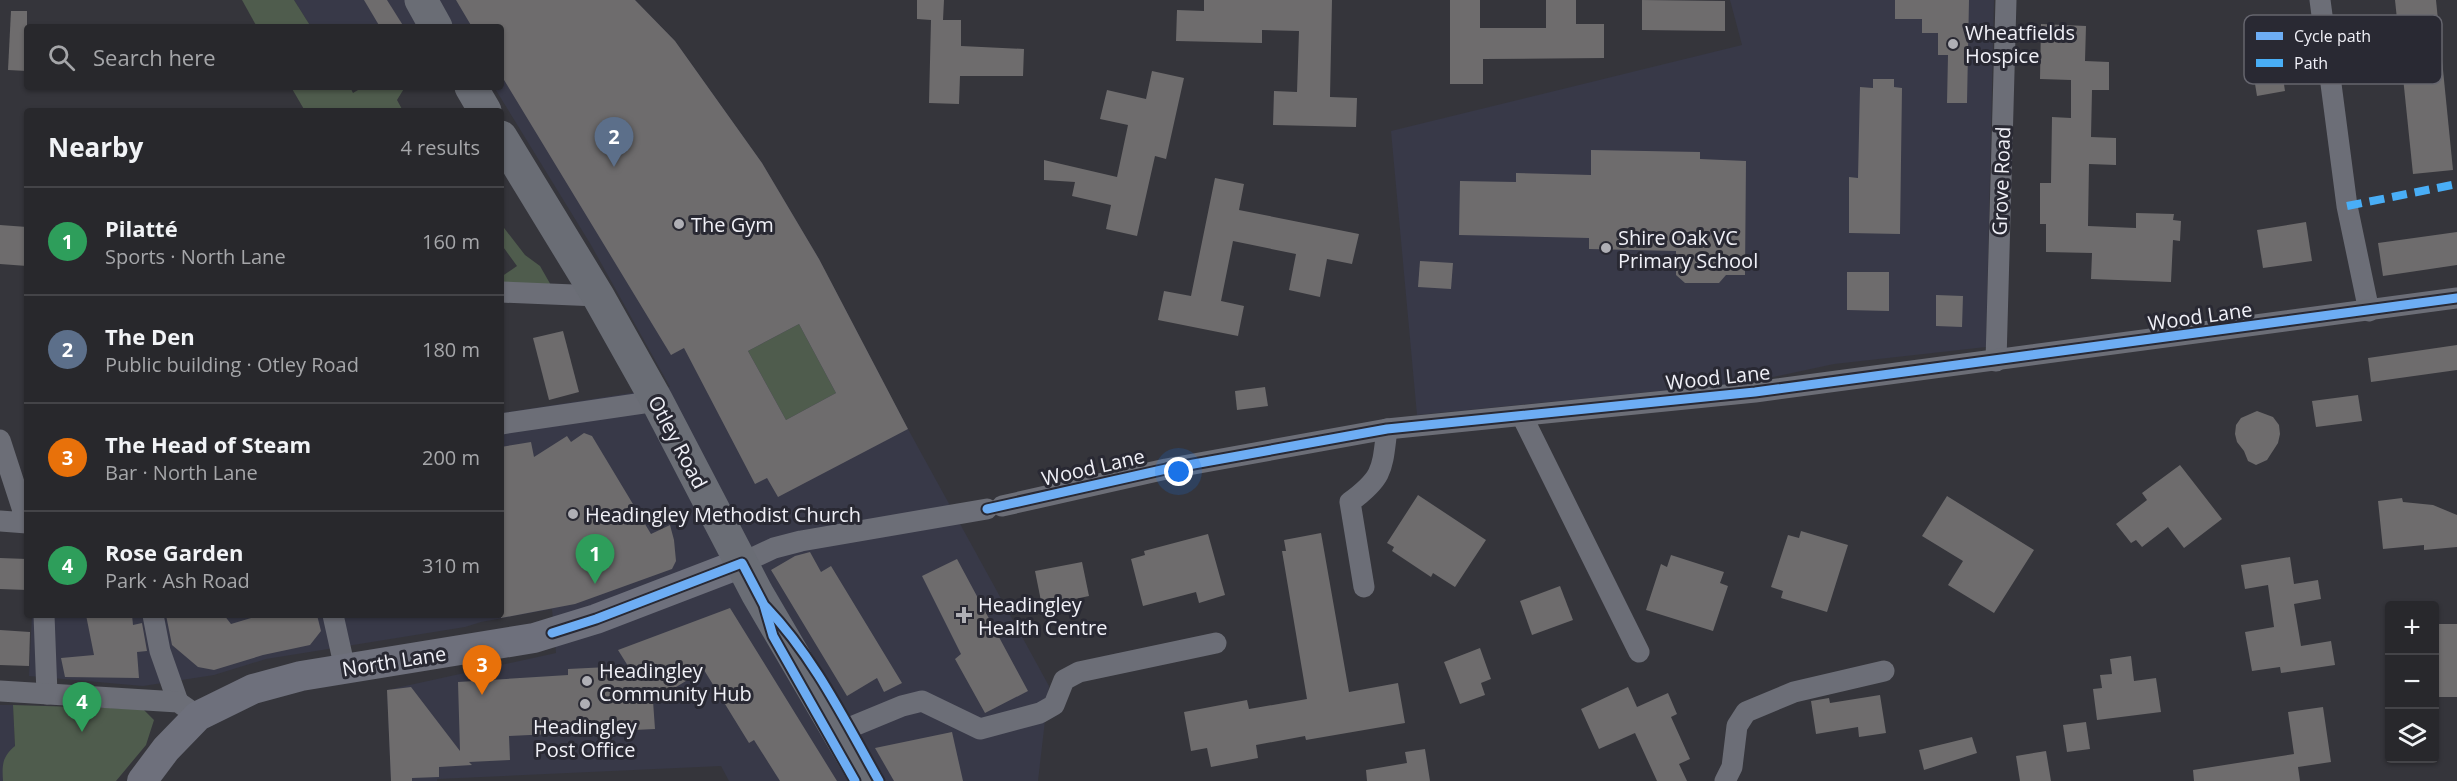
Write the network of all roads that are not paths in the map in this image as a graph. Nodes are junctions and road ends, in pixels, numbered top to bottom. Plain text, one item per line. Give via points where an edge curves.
1 (421, 0) edge
2 (2006, 0) edge
3 (2320, 0) edge
4 (2322, 15) edge
5 (434, 24) edge
6 (2331, 84) edge
7 (473, 90) edge
8 (483, 108) edge
9 (504, 142) edge
10 (504, 292) edge
11 (598, 296) junction
12 (2457, 297) edge
13 (2369, 311) junction
14 (1996, 361) junction
15 (657, 401) junction
16 (1522, 416) junction
17 (504, 424) edge
18 (1387, 429) junction
19 (0, 440) edge
20 (24, 514) edge
21 (0, 521) edge
22 (24, 523) edge
23 (742, 563) junction
24 (1364, 587) dead end
25 (44, 618) edge
26 (154, 618) edge
27 (334, 618) edge
28 (1216, 643) dead end
29 (1639, 652) dead end
30 (345, 669) junction
31 (1884, 671) dead end
32 (0, 691) edge
33 (48, 694) junction
34 (188, 709) junction
35 (839, 732) junction
36 (142, 781) edge
37 (867, 781) edge
38 (1725, 781) edge

1 - 5 highway
2 - 14 street, Grove Road
3 - 4 street
6 - 13 street via 2347,206
7 - 8 highway
9 - 11 highway, Otley Road
10 - 11 street
11 - 15 highway, Otley Road
12 - 13 street, Wood Lane
13 - 14 street, Wood Lane
14 - 16 street, Wood Lane via 1755,392
15 - 17 street
15 - 23 highway, Otley Road
16 - 18 street, Wood Lane
16 - 29 street
18 - 23 street, Wood Lane via 801,541
18 - 24 street via 1383,463 1376,481 1350,502
19 - 20 street
21 - 22 street
23 - 30 main road, North Lane via 596,619 534,638
23 - 35 highway, Otley Road
25 - 33 street
26 - 34 street via 160,651
27 - 30 street
28 - 35 street via 1079,672 1064,680 1054,705 1040,713 980,729 922,701
30 - 34 main road, North Lane via 274,682
31 - 38 street via 1794,692 1746,712 1737,726 1732,767
32 - 33 street
33 - 34 street
34 - 36 main road, North Lane
35 - 37 highway, Otley Road

